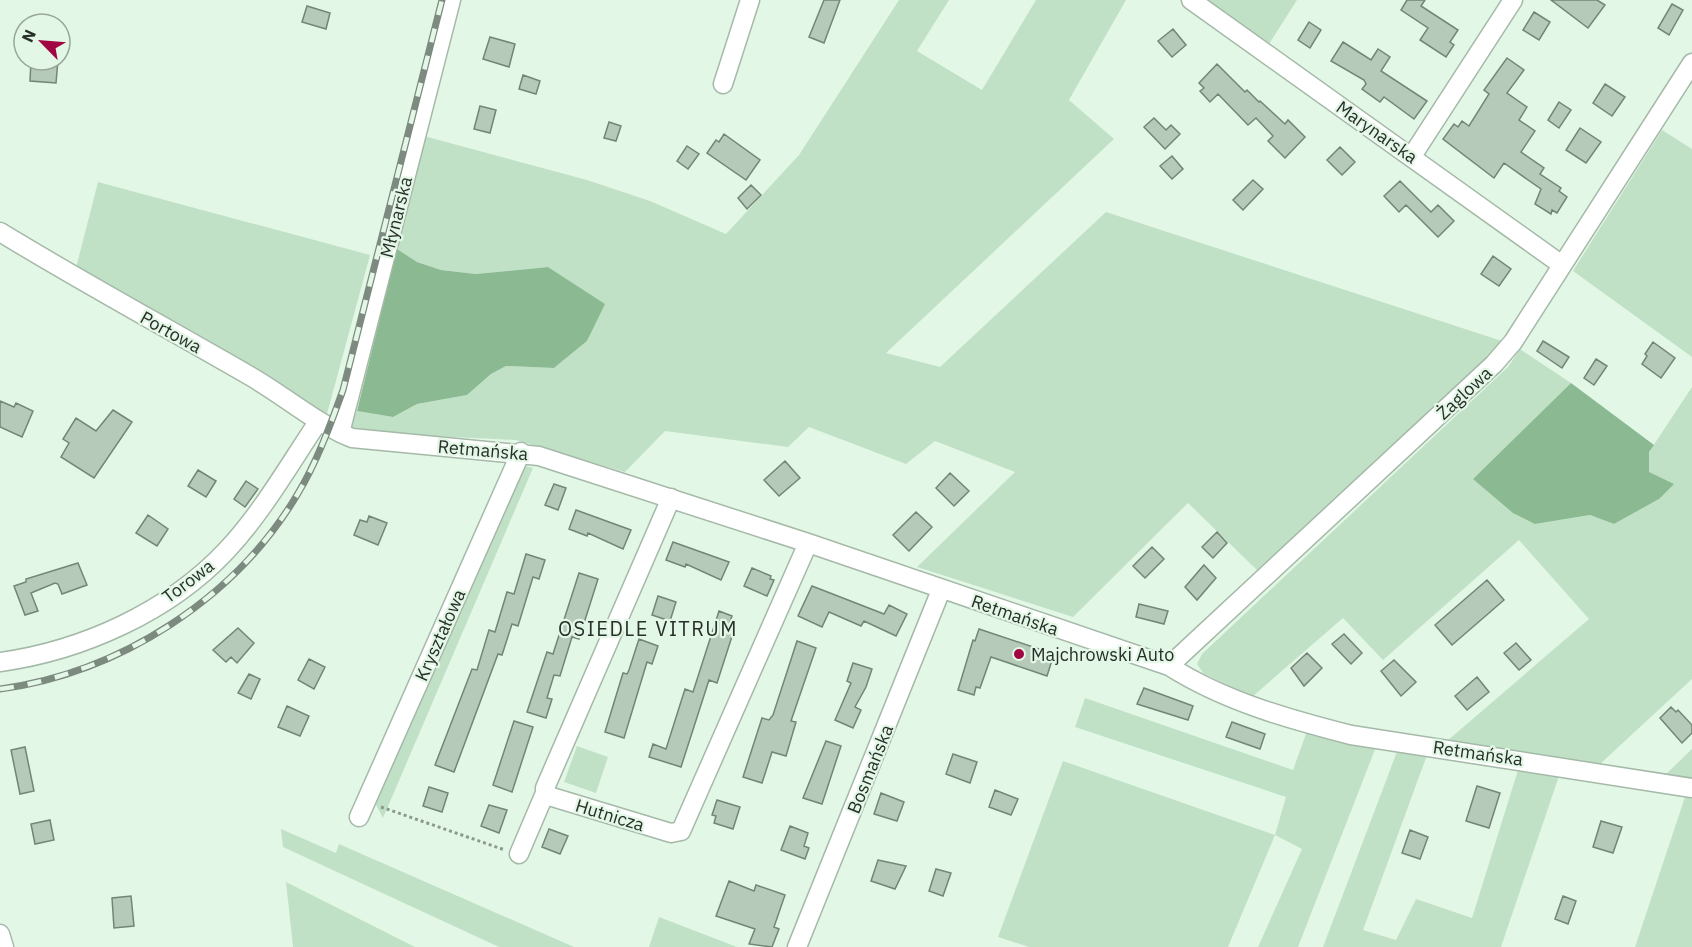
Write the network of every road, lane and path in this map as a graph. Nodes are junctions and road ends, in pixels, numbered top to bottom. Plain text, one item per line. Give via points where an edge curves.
1 (451, 0) edge
2 (750, 0) edge
3 (1191, 0) edge
4 (1513, 0) edge
5 (1692, 63) edge
6 (723, 84) dead end
7 (1412, 156) junction
8 (0, 231) edge
9 (1562, 265) junction
10 (318, 422) junction
11 (340, 433) junction
12 (521, 452) junction
13 (671, 498) junction
14 (808, 543) junction
15 (941, 590) junction
16 (0, 662) edge
17 (1169, 666) junction
18 (1692, 788) edge
19 (545, 793) junction
20 (362, 809) joint
21 (519, 854) joint
22 (0, 934) edge
23 (4, 947) edge
24 (797, 947) edge

1 - 11 street, Młynarska
2 - 6 street
3 - 7 street, Marynarska
4 - 7 street
5 - 9 street, Żaglowa
7 - 9 street, Marynarska
8 - 10 street, Portowa via 252,378
9 - 17 street, Żaglowa via 1513,342 1494,364
10 - 11 street, Portowa
10 - 16 street, Torowa via 244,530 225,553 185,585 106,634
11 - 12 street, Retmańska via 363,440
12 - 13 street, Retmańska
12 - 20 street, Kryształowa
13 - 14 street, Retmańska
13 - 19 street
14 - 15 street, Retmańska
14 - 19 street, Hutnicza via 681,831 671,833
15 - 17 street, Retmańska
15 - 24 street, Bosmańska
17 - 18 street, Retmańska via 1235,700 1351,735
19 - 21 street
20 - 21 path via 450,830
22 - 23 street

